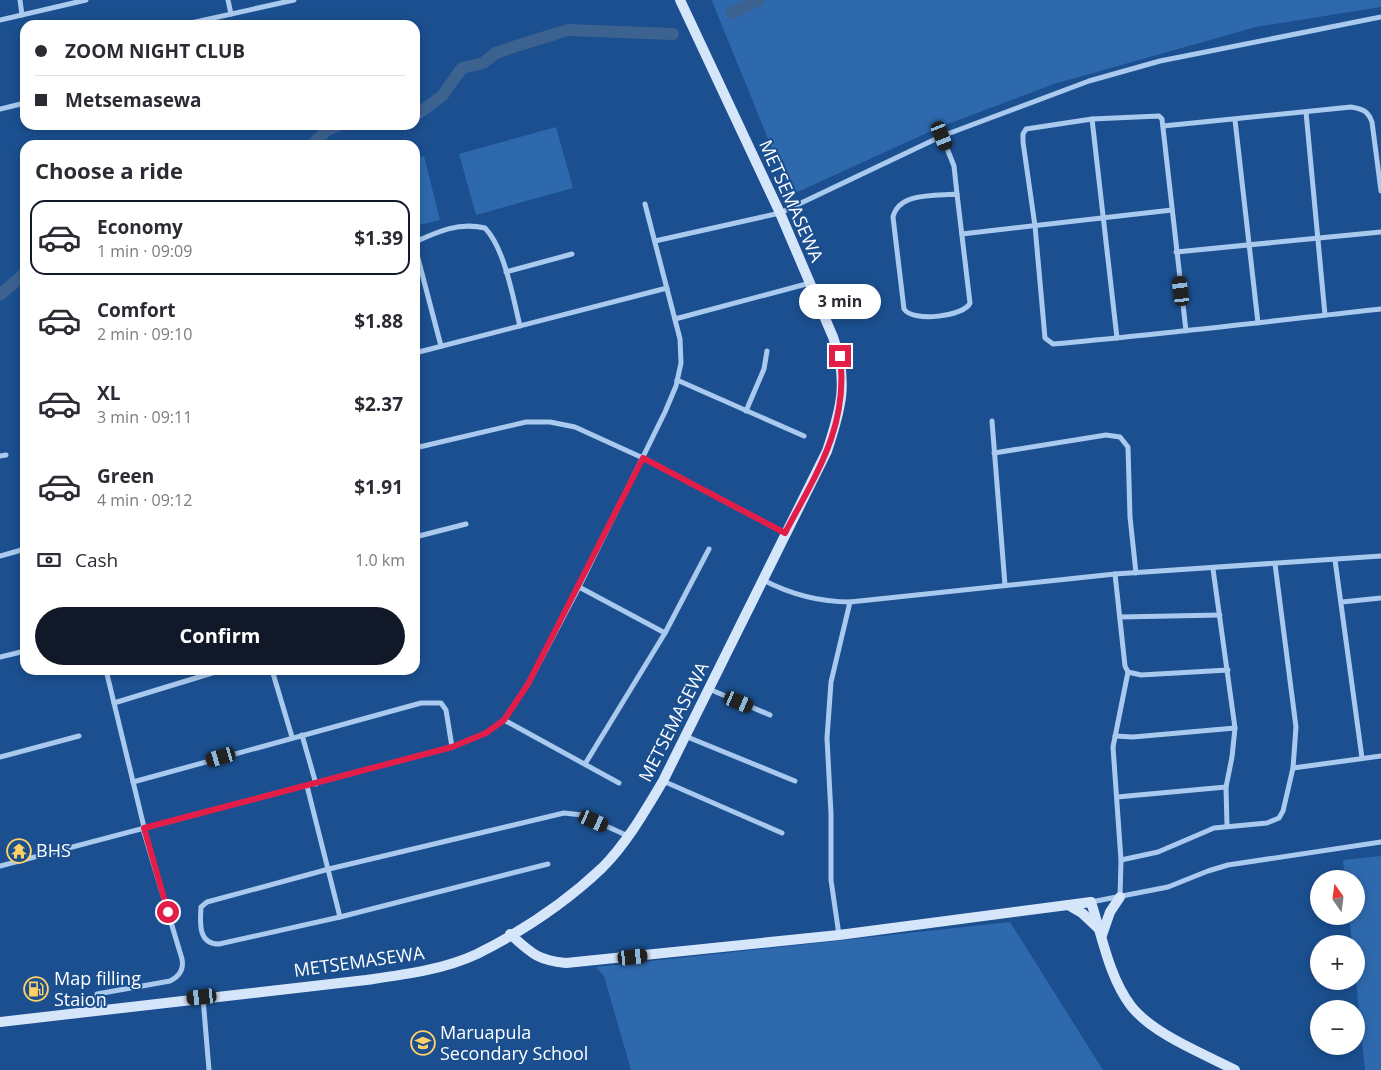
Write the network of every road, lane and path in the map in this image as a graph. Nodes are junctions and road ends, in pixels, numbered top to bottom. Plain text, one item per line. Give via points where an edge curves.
1 (20, 0) edge
2 (86, 0) edge
3 (228, 0) edge
4 (294, 0) edge
5 (680, 0) edge
6 (231, 14) junction
7 (22, 15) junction
8 (1381, 17) edge
9 (0, 20) edge
10 (204, 20) edge
11 (20, 105) edge
12 (0, 109) edge
13 (1306, 112) junction
14 (1092, 120) junction
15 (1235, 120) junction
16 (1163, 126) junction
17 (942, 136) junction
18 (1381, 185) edge
19 (1381, 190) edge
20 (957, 194) junction
21 (645, 204) dead end
22 (1172, 210) junction
23 (780, 213) junction
24 (1104, 218) junction
25 (1035, 226) junction
26 (1381, 232) edge
27 (962, 234) junction
28 (1318, 238) junction
29 (420, 240) edge
30 (655, 241) junction
31 (1250, 245) junction
32 (1176, 252) junction
33 (572, 254) dead end
34 (420, 266) edge
35 (506, 272) junction
36 (810, 283) junction
37 (667, 288) junction
38 (1381, 309) edge
39 (1326, 315) junction
40 (675, 319) junction
41 (1258, 323) junction
42 (520, 326) junction
43 (1186, 331) junction
44 (1117, 338) junction
45 (441, 346) junction
46 (767, 351) dead end
47 (420, 352) edge
48 (677, 380) junction
49 (746, 410) junction
50 (992, 421) dead end
51 (804, 436) dead end
52 (420, 447) edge
53 (994, 452) junction
54 (643, 458) junction
55 (466, 524) dead end
56 (785, 533) junction
57 (420, 536) edge
58 (709, 549) dead end
59 (20, 550) edge
60 (0, 556) edge
61 (1381, 556) edge
62 (1335, 560) junction
63 (1275, 564) junction
64 (1213, 569) junction
65 (1136, 573) junction
66 (1115, 574) junction
67 (762, 580) junction
68 (1005, 585) junction
69 (579, 587) junction
70 (1381, 598) edge
71 (850, 602) junction
72 (1342, 602) junction
73 (1220, 615) junction
74 (1120, 617) junction
75 (665, 632) junction
76 (20, 652) edge
77 (0, 657) edge
78 (1228, 670) junction
79 (1128, 672) junction
80 (107, 675) edge
81 (205, 675) edge
82 (273, 675) edge
83 (708, 689) junction
84 (114, 702) junction
85 (770, 715) dead end
86 (504, 720) junction
87 (1235, 728) junction
88 (302, 735) junction
89 (79, 736) dead end
90 (685, 736) junction
91 (1115, 736) junction
92 (292, 737) junction
93 (452, 747) junction
94 (1381, 756) edge
95 (0, 757) edge
96 (1362, 758) junction
97 (585, 764) junction
98 (1293, 768) junction
99 (663, 781) junction
100 (795, 781) dead end
101 (133, 782) junction
102 (619, 783) dead end
103 (316, 784) junction
104 (307, 786) junction
105 (1226, 787) junction
106 (1118, 797) junction
107 (1226, 825) junction
108 (144, 828) junction
109 (782, 833) dead end
110 (628, 836) junction
111 (1381, 842) edge
112 (1121, 860) junction
113 (548, 864) dead end
114 (0, 866) edge
115 (329, 868) junction
116 (1120, 897) junction
117 (1091, 902) junction
118 (1068, 905) junction
119 (340, 917) junction
120 (510, 934) junction
121 (1102, 934) junction
122 (839, 935) junction
123 (202, 997) junction
124 (102, 1009) junction
125 (0, 1022) edge
126 (208, 1070) edge
127 (1235, 1070) edge

1 - 7 street
2 - 7 street
3 - 6 street
4 - 6 street
5 - 23 street, METSEMASEWA
6 - 10 street
7 - 9 street
8 - 17 street via 1160,61 1089,81
11 - 12 street
13 - 15 street
13 - 18 street via 1351,107 1366,110 1372,122
13 - 28 street
14 - 16 street via 1155,115 1162,119
14 - 24 street
14 - 25 street via 1033,127 1023,134
15 - 16 street
15 - 31 street
16 - 22 street
17 - 20 street via 954,166
17 - 23 street
18 - 19 street
20 - 27 street
20 - 27 street via 911,199 901,202 894,210 904,309 910,316 919,318 968,307
21 - 30 street
22 - 24 street
22 - 32 street
23 - 30 street
23 - 36 street, METSEMASEWA
24 - 25 street
24 - 44 street
25 - 27 street
25 - 44 street via 1045,338 1052,344
26 - 28 street
28 - 31 street
28 - 39 street
29 - 35 street via 457,226 485,228 493,236
30 - 37 street
31 - 32 street
31 - 41 street
32 - 43 street
33 - 35 street
34 - 45 street
35 - 42 street
36 - 40 street
36 - 56 street, METSEMASEWA via 840,356 843,393 827,451
37 - 40 street
37 - 42 street
38 - 39 street
39 - 41 street
40 - 48 street via 681,363
41 - 43 street
42 - 45 street
43 - 44 street
45 - 47 street
46 - 49 street via 764,368
48 - 49 street
48 - 54 street
49 - 51 street
50 - 53 street
52 - 54 street via 518,424 550,422 575,427
53 - 65 street via 1106,435 1120,437 1128,447
53 - 68 street
54 - 56 street
54 - 69 street
55 - 57 street
56 - 67 street, METSEMASEWA
58 - 75 street
59 - 60 street
61 - 62 street
62 - 63 street
62 - 72 street
63 - 64 street
63 - 98 street via 1296,727
64 - 65 street
64 - 73 street
65 - 66 street
66 - 68 street
66 - 74 street
67 - 71 street via 817,600
67 - 83 street, METSEMASEWA
68 - 71 street
69 - 75 street
69 - 86 street via 528,684
70 - 72 street
71 - 122 street via 831,682 828,738 831,880
72 - 96 street
73 - 74 street
73 - 78 street
74 - 79 street
75 - 97 street
76 - 77 street
78 - 79 street via 1141,675
78 - 87 street
79 - 91 street
80 - 84 street
81 - 84 street
82 - 92 street
83 - 85 street
83 - 90 street, METSEMASEWA
84 - 101 street
86 - 93 street via 486,733
86 - 97 street
87 - 91 street
87 - 105 street
88 - 92 street
88 - 93 street via 434,702 446,710
88 - 103 street
89 - 95 street
90 - 99 street, METSEMASEWA
90 - 100 street
91 - 106 street
92 - 101 street
93 - 103 street
94 - 96 street
96 - 98 street
97 - 102 street
98 - 107 street via 1279,818 1267,823
99 - 109 street
99 - 110 street, METSEMASEWA
101 - 108 street
103 - 104 street
104 - 108 street
104 - 115 street
105 - 106 street
105 - 107 street
106 - 112 street
107 - 112 street via 1158,852
108 - 114 street
108 - 124 street via 182,959 182,970 170,981 97,994
110 - 115 street via 582,815 564,813
110 - 120 street, METSEMASEWA via 602,867 576,890 548,912
111 - 116 street via 1228,865 1168,887
112 - 116 street
113 - 119 street
115 - 119 street
115 - 119 street via 207,902 201,907 201,930 205,940 219,944
116 - 117 street
116 - 121 street
117 - 118 street
117 - 121 street
118 - 121 street via 1094,923
118 - 122 street
120 - 122 street via 543,960 566,963
120 - 123 street, METSEMASEWA via 476,954 423,971
121 - 127 street via 1123,994 1140,1016
123 - 124 street, METSEMASEWA
123 - 126 street
124 - 125 street, METSEMASEWA

